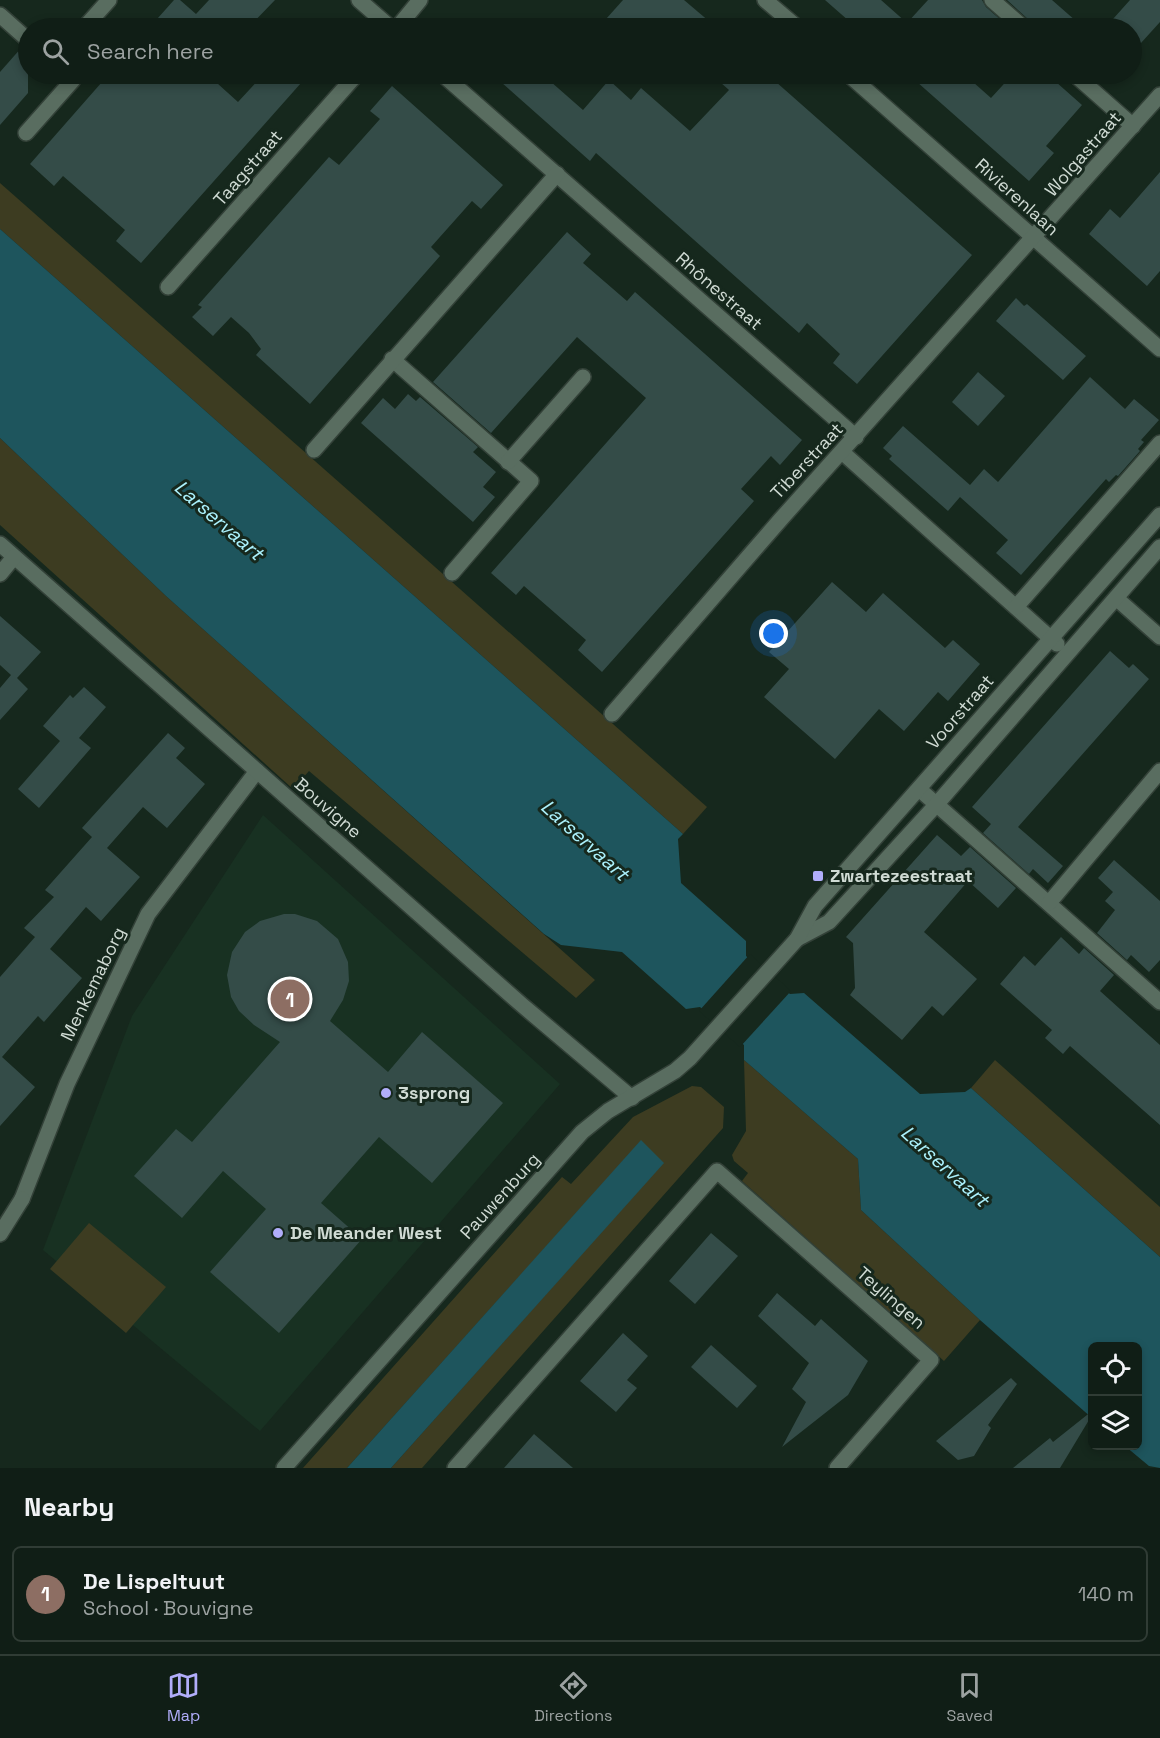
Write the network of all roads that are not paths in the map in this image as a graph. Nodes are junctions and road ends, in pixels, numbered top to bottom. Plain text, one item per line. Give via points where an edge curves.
1 (109, 0) edge
2 (359, 0) edge
3 (420, 0) edge
4 (765, 0) edge
5 (992, 0) edge
6 (0, 15) edge
7 (93, 18) edge
8 (380, 18) edge
9 (405, 18) edge
10 (786, 18) edge
11 (1013, 18) edge
12 (18, 31) edge
13 (69, 84) edge
14 (348, 84) edge
15 (454, 84) edge
16 (859, 84) edge
17 (1085, 84) edge
18 (1160, 95) edge
19 (1133, 126) junction
20 (26, 133) dead end
21 (557, 174) junction
22 (1034, 238) junction
23 (168, 287) dead end
24 (1160, 350) edge
25 (392, 359) junction
26 (583, 377) dead end
27 (856, 437) junction
28 (1160, 443) edge
29 (314, 450) dead end
30 (842, 452) junction
31 (508, 462) junction
32 (1160, 515) edge
33 (0, 544) edge
34 (1160, 547) edge
35 (14, 557) junction
36 (452, 573) dead end
37 (0, 574) edge
38 (1116, 598) junction
39 (1016, 607) junction
40 (1160, 637) edge
41 (1051, 638) junction
42 (1066, 652) junction
43 (612, 714) dead end
44 (257, 771) junction
45 (1160, 771) edge
46 (919, 789) junction
47 (936, 805) junction
48 (1049, 903) junction
49 (797, 939) junction
50 (1160, 1002) edge
51 (719, 1028) joint
52 (632, 1098) junction
53 (0, 1234) edge
54 (284, 1468) edge
55 (455, 1468) edge
56 (837, 1468) edge

1 - 7 street
2 - 8 street
3 - 9 street
4 - 10 street
5 - 11 street
6 - 12 street
13 - 20 street
14 - 23 street, Taagstraat
15 - 21 street, Rhônestraat
16 - 22 street, Rivierenlaan
17 - 19 street
18 - 19 street, Wolgastraat
19 - 22 street, Wolgastraat
21 - 25 street
21 - 27 street, Rhônestraat
22 - 24 street, Rivierenlaan
22 - 27 street, Tiberstraat
25 - 29 street
25 - 31 street
26 - 31 street
27 - 30 street, Tiberstraat
28 - 39 street
30 - 39 street
30 - 43 street, Tiberstraat
31 - 36 street via 531,481
32 - 41 street, Voorstraat
33 - 35 street, Bouvigne
34 - 38 street, Voorstraat
35 - 37 street
35 - 44 street, Bouvigne
38 - 40 street
38 - 42 street, Voorstraat
39 - 41 street
41 - 42 street
41 - 46 street, Voorstraat
42 - 47 street, Voorstraat
44 - 52 street, Bouvigne
44 - 53 street, Menkemaborg via 148,914 67,1084 22,1199
45 - 48 street
46 - 47 street
46 - 49 street, Voorstraat via 815,906
47 - 48 street
47 - 49 street, Voorstraat via 829,922
48 - 50 street
49 - 51 street, Voorstraat
51 - 52 street, Pauwenburg via 675,1071
52 - 54 street, Pauwenburg via 582,1132
55 - 56 street, Teylingen via 717,1171 931,1360

